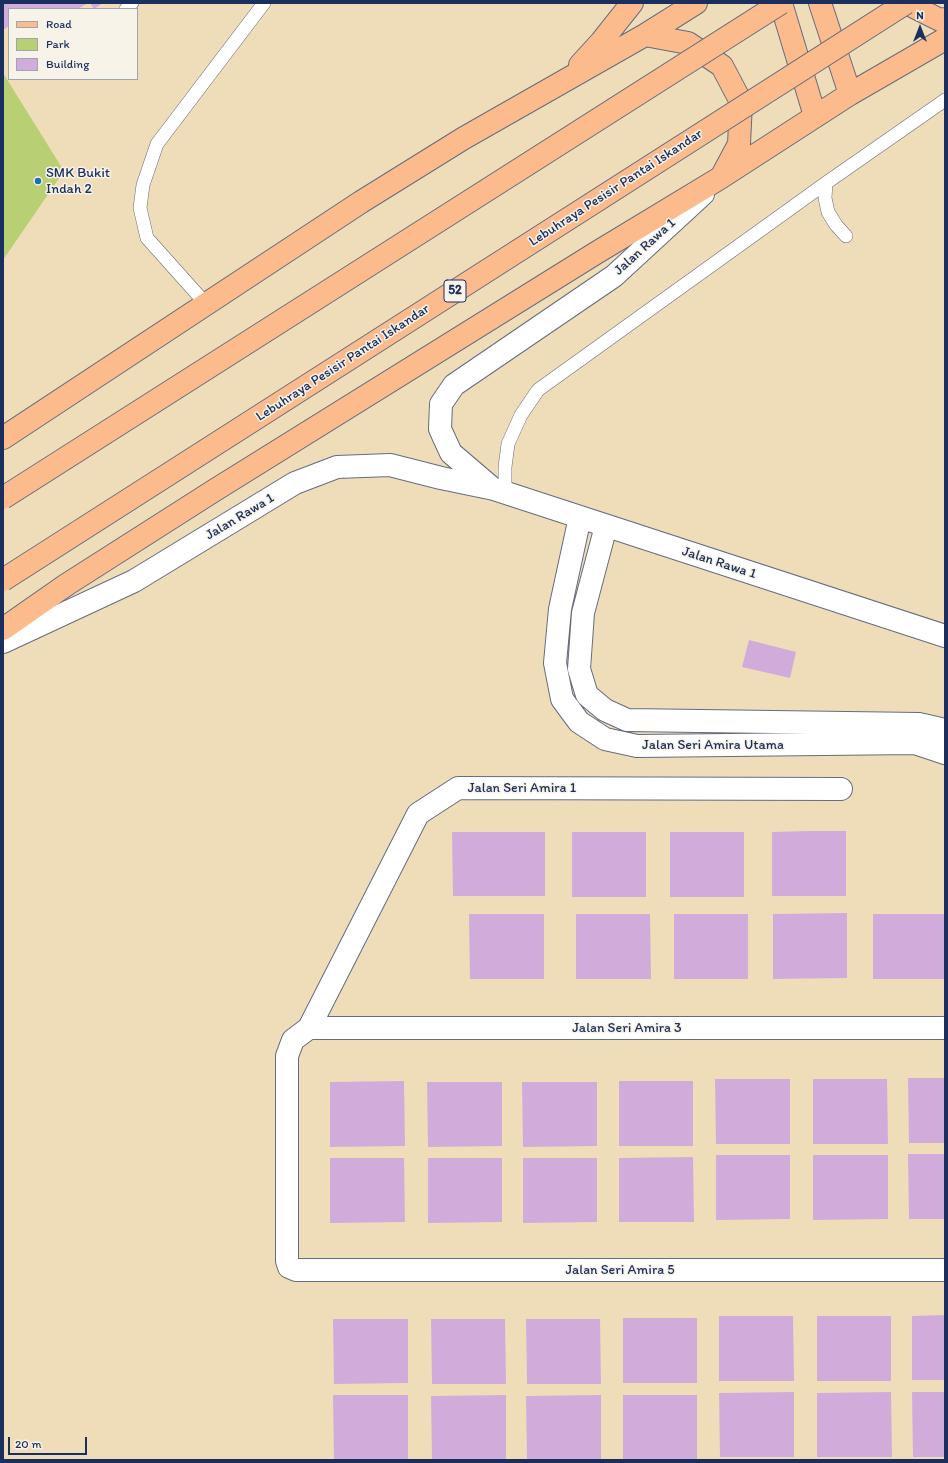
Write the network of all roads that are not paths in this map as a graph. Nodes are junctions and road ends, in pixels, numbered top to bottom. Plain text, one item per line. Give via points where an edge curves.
1 (264, 3) edge
2 (632, 3) edge
3 (696, 3) edge
4 (781, 3) edge
5 (820, 3) edge
6 (906, 3) edge
7 (945, 19) edge
8 (645, 35) junction
9 (945, 38) edge
10 (564, 82) junction
11 (850, 94) junction
12 (945, 100) edge
13 (815, 116) junction
14 (720, 178) junction
15 (826, 183) junction
16 (846, 236) dead end
17 (206, 304) junction
18 (3, 438) edge
19 (500, 491) junction
20 (3, 498) edge
21 (580, 517) junction
22 (606, 526) junction
23 (3, 580) edge
24 (3, 629) edge
25 (945, 636) edge
26 (3, 642) edge
27 (945, 730) edge
28 (945, 753) edge
29 (841, 789) dead end
30 (309, 1028) junction
31 (945, 1028) edge
32 (296, 1270) joint
33 (945, 1270) edge

1 - 17 lane via 157,144 143,185 140,208 147,238
2 - 10 main road
3 - 8 main road
4 - 13 main road
4 - 20 main road, bridge
5 - 11 main road
6 - 7 main road via 940,20
6 - 23 main road, Lebuhraya Pesisir Pantai Iskandar / 52, bridge
8 - 10 main road
8 - 14 main road via 688,43 722,66 741,102 739,144
9 - 11 main road
10 - 17 main road via 464,138 380,190
11 - 13 main road
12 - 15 lane
13 - 14 main road
14 - 19 street, Jalan Rawa 1 via 614,276 454,384 441,404 440,429 452,453
14 - 24 main road via 215,490 73,580
15 - 16 lane via 825,198 828,212
15 - 19 lane via 538,390 521,415 508,444
17 - 18 main road
19 - 21 street, Jalan Rawa 1
19 - 26 street, Jalan Rawa 1 via 390,465 337,467 295,483 134,581
21 - 22 street, Jalan Rawa 1
21 - 28 street, Jalan Seri Amira Utama via 560,609 555,663 562,699 579,722 605,739 637,746 915,743
22 - 25 street, Jalan Rawa 1
22 - 27 street, Jalan Seri Amira Utama via 583,613 579,669 587,694 605,710 627,720 919,724
29 - 30 street, Jalan Seri Amira 1 via 458,788 418,814
30 - 31 street, Jalan Seri Amira 3
30 - 32 street, Jalan Seri Amira 1 via 293,1040 287,1056 287,1261 289,1267
32 - 33 street, Jalan Seri Amira 5

